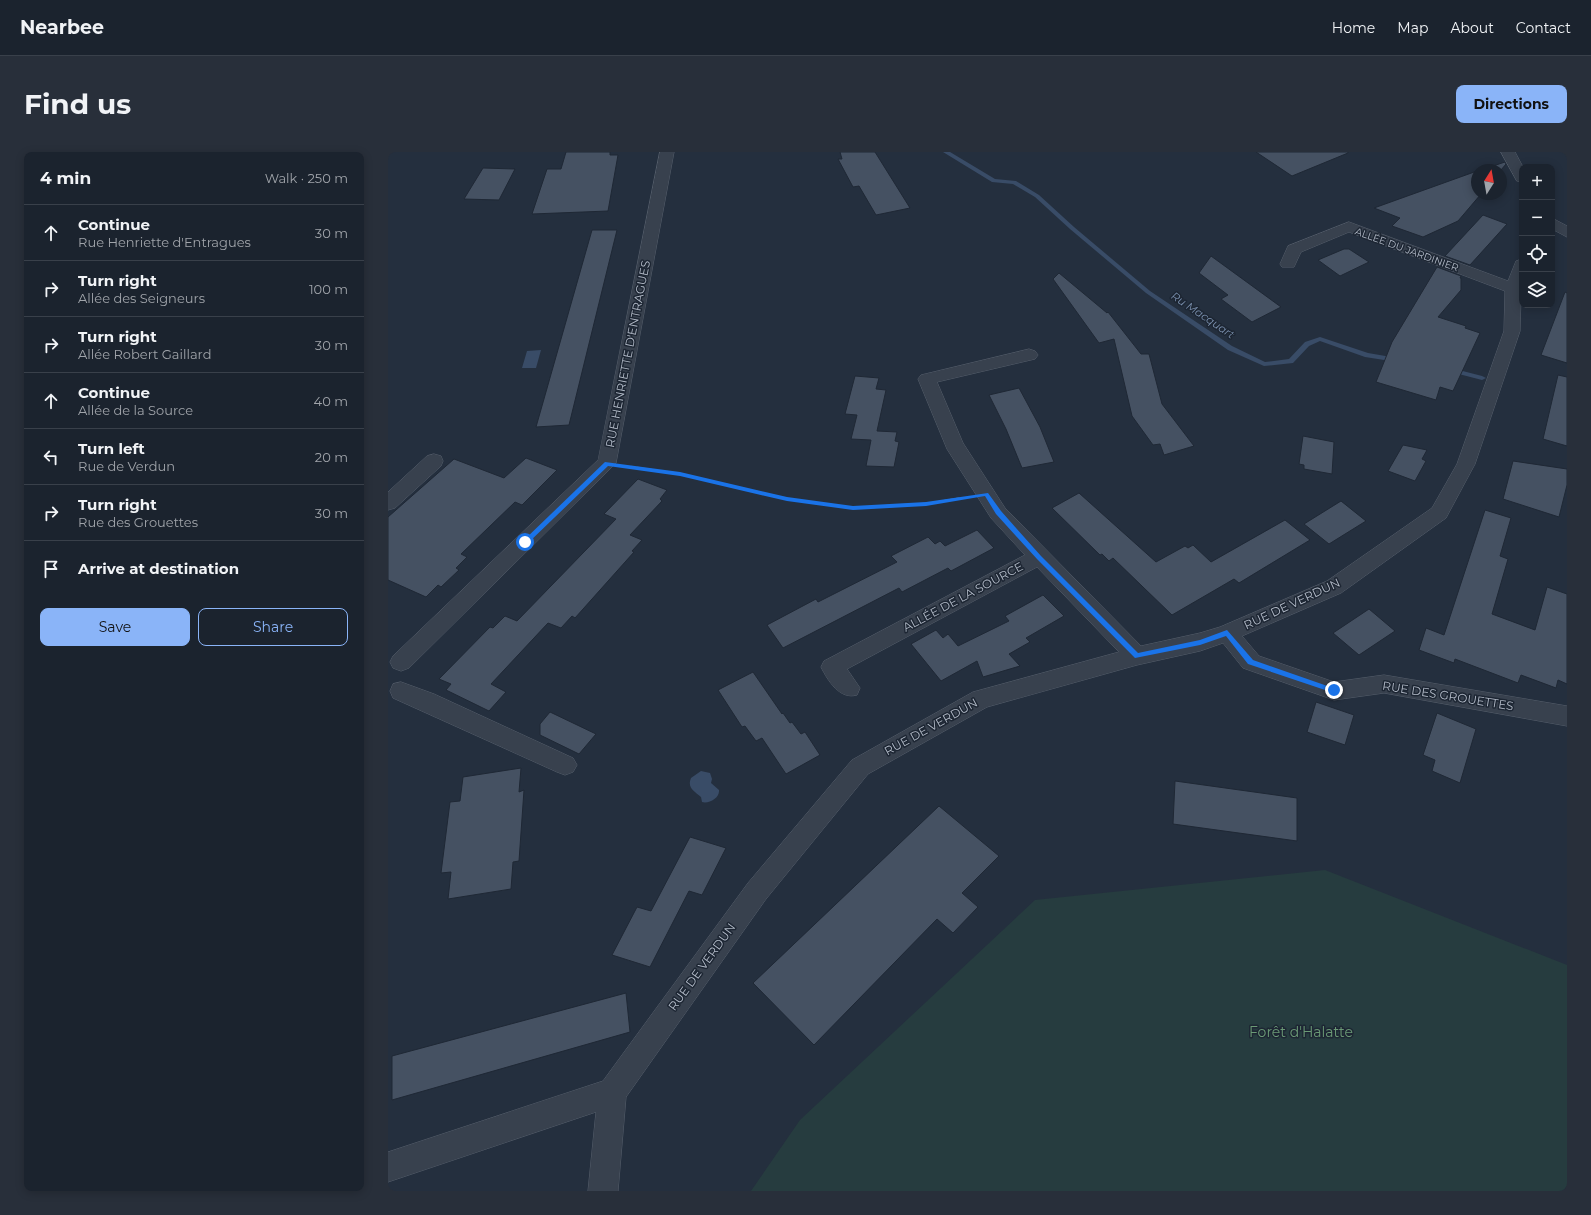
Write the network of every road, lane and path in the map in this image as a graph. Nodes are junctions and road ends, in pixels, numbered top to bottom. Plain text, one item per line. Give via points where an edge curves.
1 (667, 152) edge
2 (1508, 152) edge
3 (1519, 172) edge
4 (1555, 225) edge
5 (1567, 232) edge
6 (1288, 264) dead end
7 (1519, 272) edge
8 (1513, 288) junction
9 (1028, 355) dead end
10 (434, 461) dead end
11 (607, 464) junction
12 (986, 494) junction
13 (388, 502) edge
14 (1039, 557) junction
15 (1227, 633) junction
16 (1137, 656) junction
17 (394, 661) edge
18 (849, 688) dead end
19 (394, 696) edge
20 (1567, 716) edge
21 (565, 765) dead end
22 (612, 1092) junction
23 (388, 1167) edge
24 (603, 1191) edge

1 - 11 street, RUE HENRIETTE D'ENTRAGUES
2 - 3 street
4 - 5 street
6 - 8 street, ALLÉE DU JARDINIER via 1294,249 1348,227
7 - 8 street, RUE DE VERDUN
8 - 15 street, RUE DE VERDUN via 1512,331 1466,464 1439,513 1334,587
9 - 12 street via 927,379 954,444
10 - 13 street
11 - 12 path via 680,474 787,499 853,508 926,504
11 - 17 street, RUE HENRIETTE D'ENTRAGUES
12 - 14 street via 998,513
14 - 16 street
14 - 18 street, ALLÉE DE LA SOURCE via 832,666
15 - 16 street, RUE DE VERDUN via 1200,642
15 - 20 street, RUE DES GROUETTES via 1251,662 1334,690 1384,684
16 - 22 street, RUE DE VERDUN via 981,699 860,767 758,891
17 - 19 street via 408,672 408,678
19 - 21 street via 426,701
22 - 23 street
22 - 24 street

